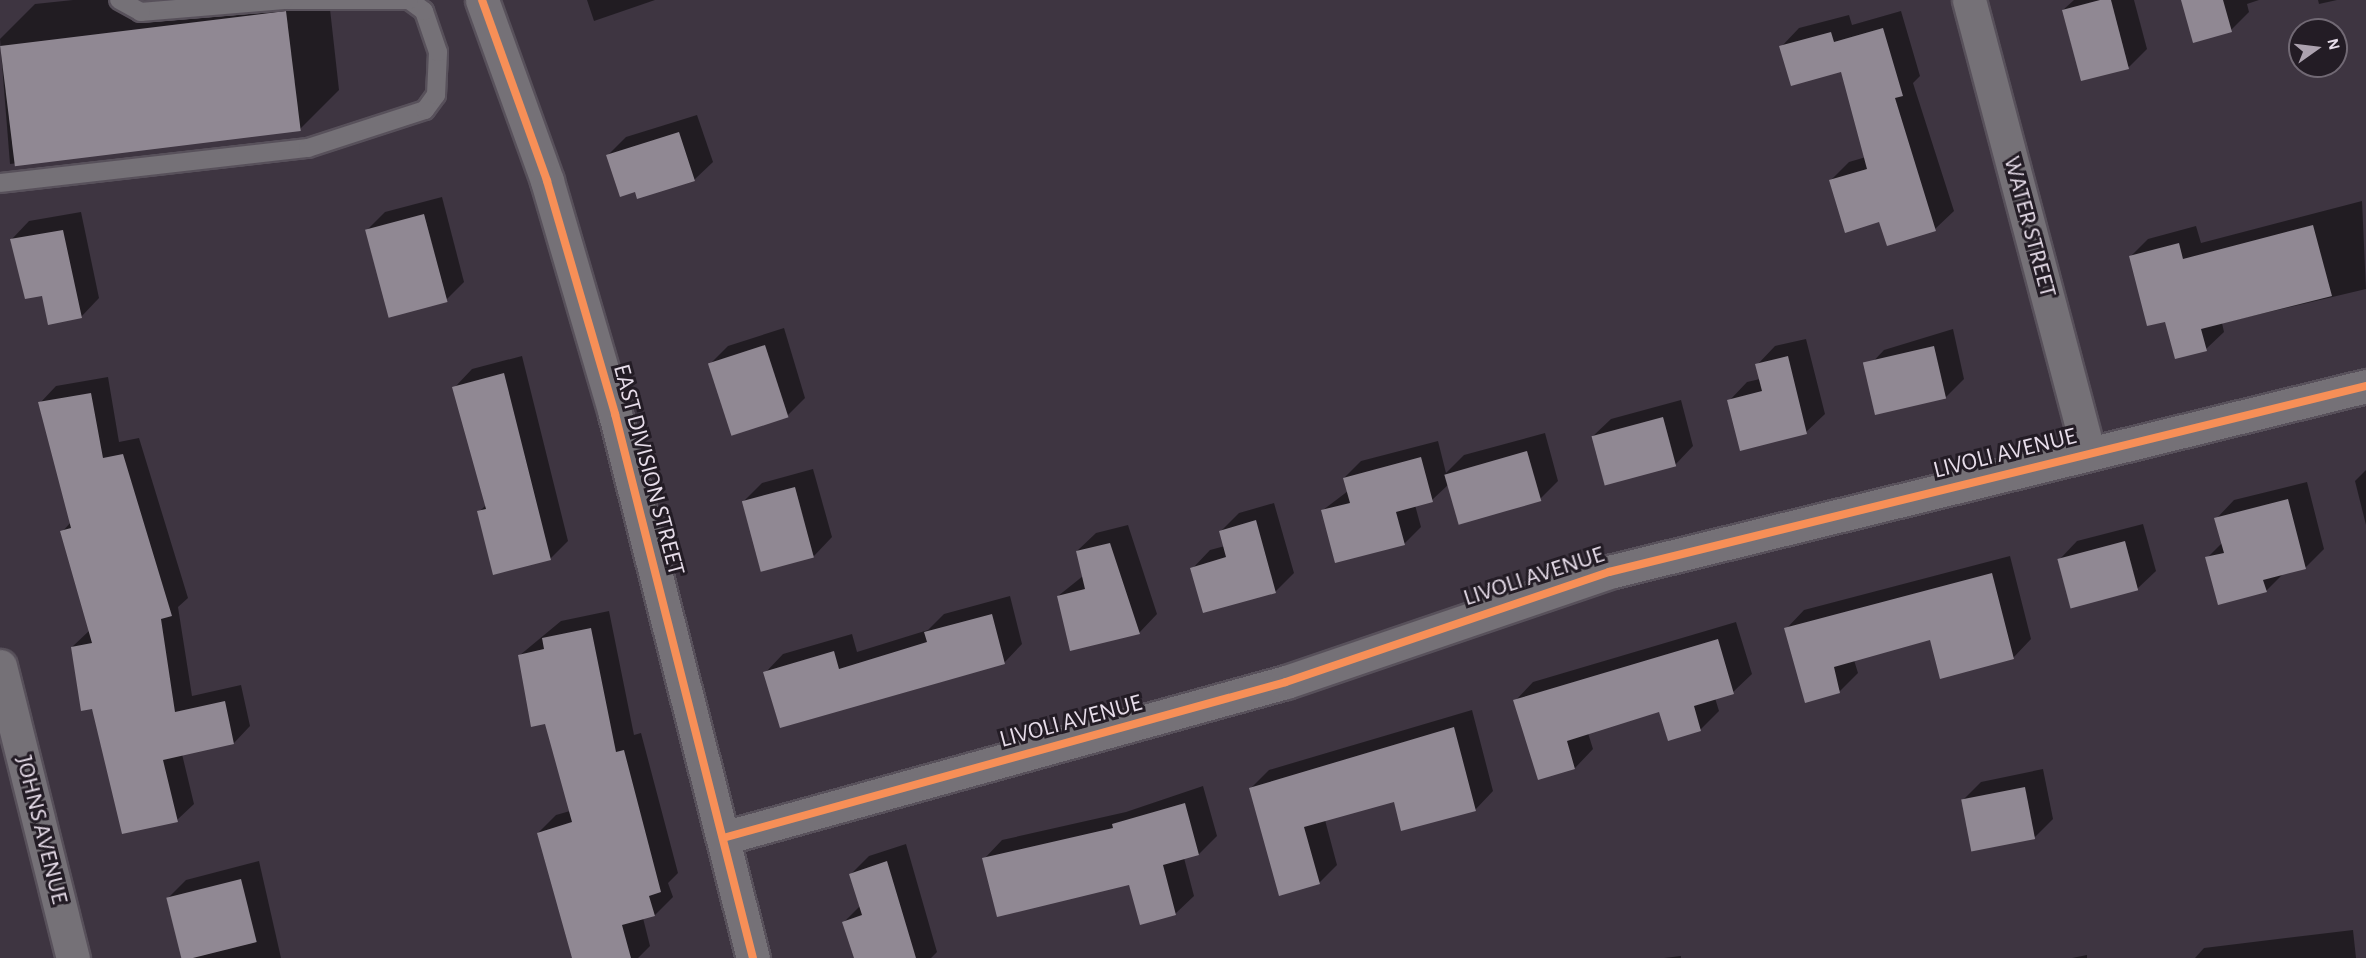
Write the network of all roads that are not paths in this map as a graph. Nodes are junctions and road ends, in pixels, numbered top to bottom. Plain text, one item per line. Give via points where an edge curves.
1 (119, 0) edge
2 (284, 0) edge
3 (482, 0) edge
4 (1969, 0) edge
5 (0, 183) edge
6 (2366, 386) edge
7 (2089, 453) junction
8 (0, 666) edge
9 (723, 838) junction
10 (73, 958) edge
11 (753, 958) edge

1 - 2 lane via 141,12
2 - 5 lane via 416,3 428,18 438,52 434,102 425,110 308,147
3 - 9 street, EAST DIVISION STREET via 566,242
4 - 7 street, WATER STREET
6 - 7 street, LIVOLI AVENUE
7 - 9 street, LIVOLI AVENUE via 1609,572 1286,682
8 - 10 street, JOHNS AVENUE
9 - 11 street, EAST DIVISION STREET

